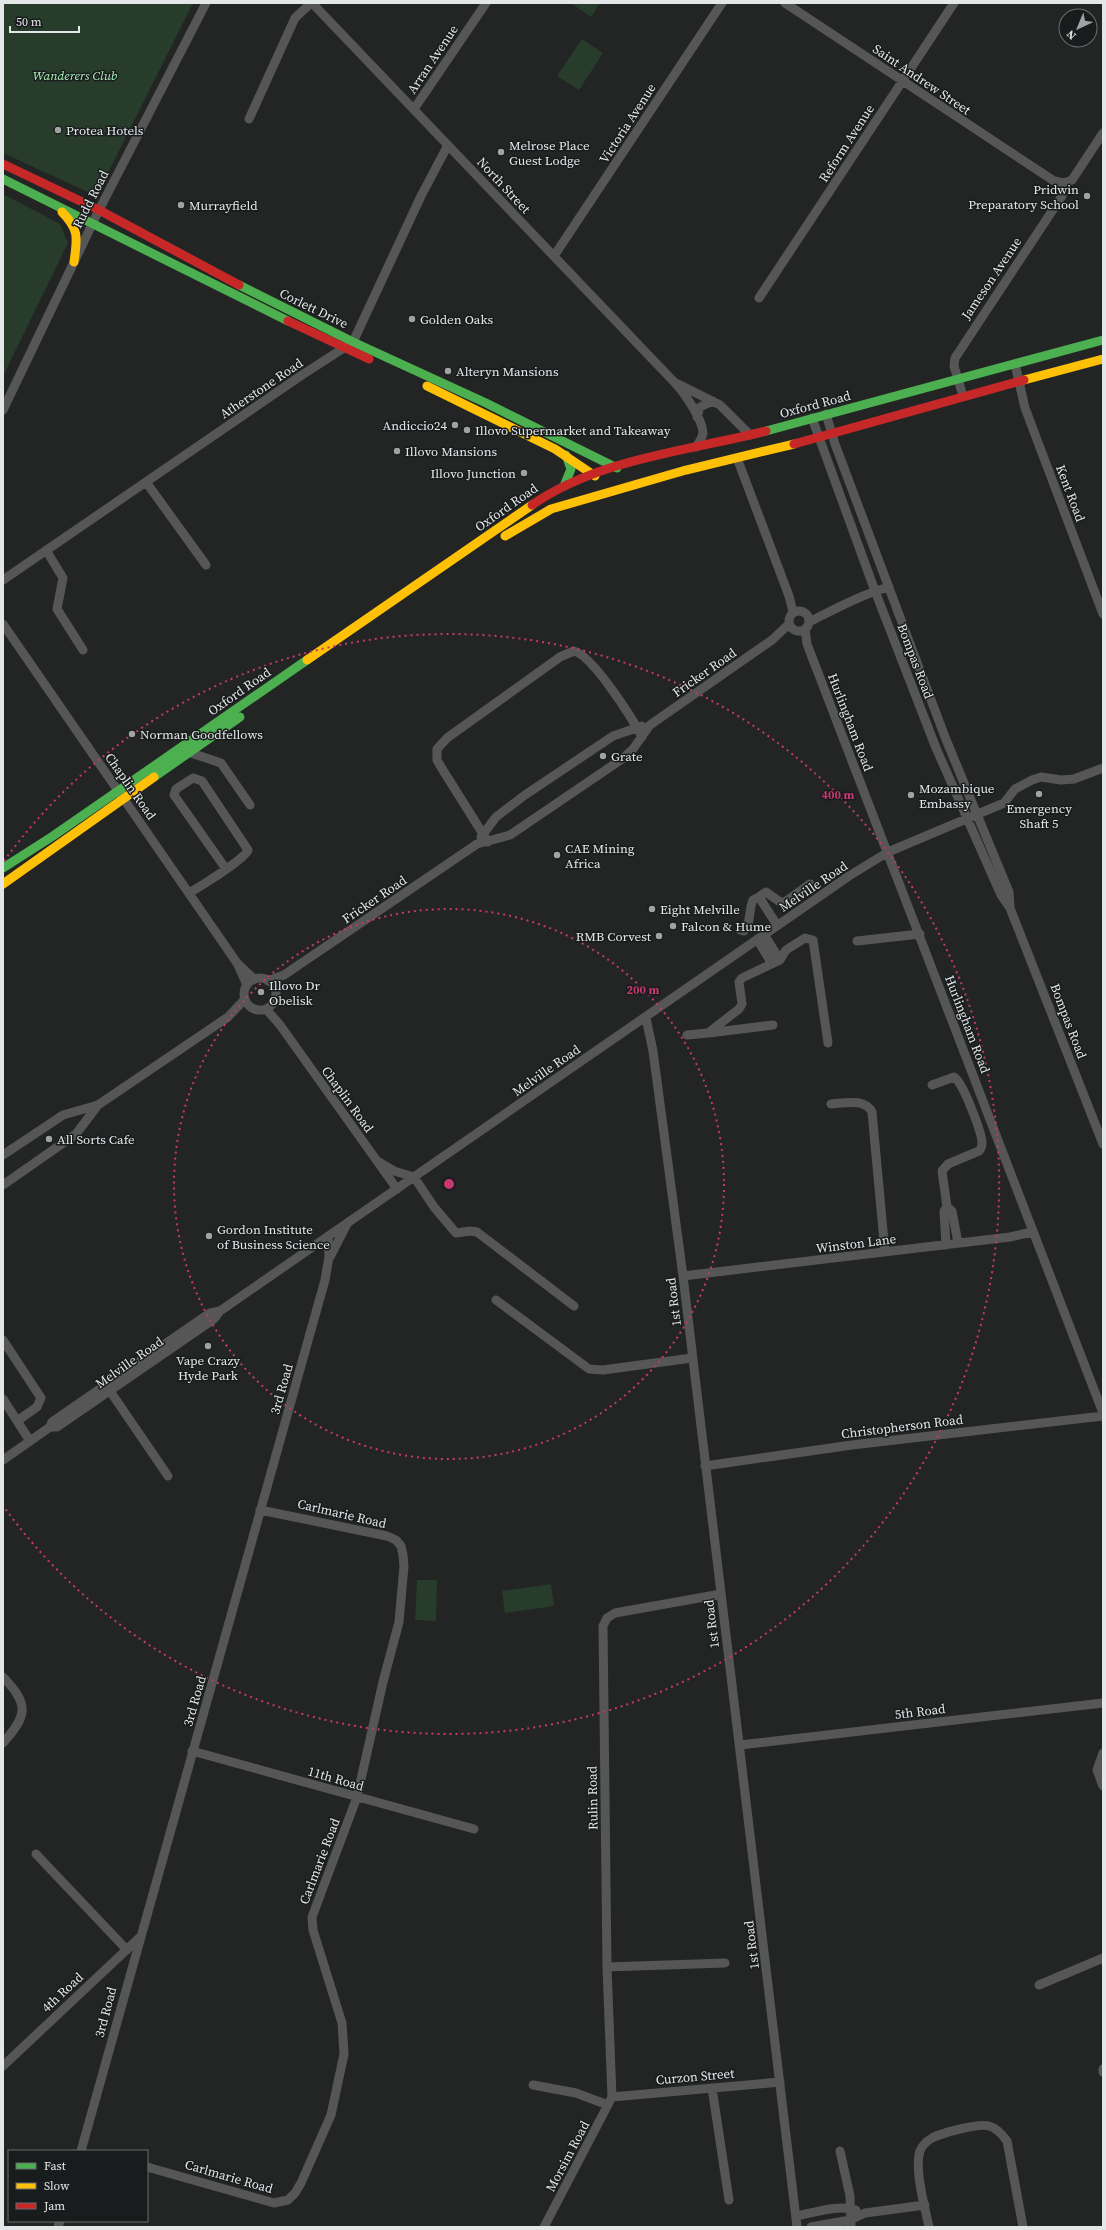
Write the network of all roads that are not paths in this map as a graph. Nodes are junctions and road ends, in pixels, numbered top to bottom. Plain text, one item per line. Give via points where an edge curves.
1 (206, 3) edge
2 (312, 3) edge
3 (486, 3) edge
4 (722, 3) edge
5 (785, 3) edge
6 (954, 3) edge
7 (902, 81) junction
8 (414, 109) junction
9 (249, 120) dead end
10 (1103, 134) edge
11 (448, 145) junction
12 (3, 164) edge
13 (3, 179) edge
14 (1062, 196) dead end
15 (48, 201) junction
16 (99, 210) junction
17 (93, 223) junction
18 (554, 256) junction
19 (74, 262) junction
20 (759, 298) dead end
21 (1103, 340) edge
22 (353, 342) junction
23 (343, 348) junction
24 (1103, 359) edge
25 (1015, 364) junction
26 (991, 371) junction
27 (957, 379) junction
28 (1019, 380) junction
29 (676, 384) junction
30 (933, 386) junction
31 (996, 387) junction
32 (963, 396) junction
33 (713, 401) junction
34 (937, 403) junction
35 (3, 410) edge
36 (826, 414) junction
37 (697, 417) junction
38 (812, 418) junction
39 (750, 435) junction
40 (831, 435) junction
41 (818, 438) junction
42 (696, 447) junction
43 (566, 455) junction
44 (737, 458) junction
45 (617, 468) junction
46 (596, 476) junction
47 (146, 482) junction
48 (564, 486) junction
49 (628, 486) junction
50 (46, 550) junction
51 (206, 565) dead end
52 (3, 580) edge
53 (437, 582) dead end
54 (889, 587) junction
55 (875, 591) junction
56 (1103, 614) edge
57 (799, 621) junction
58 (3, 624) edge
59 (83, 650) dead end
60 (335, 652) dead end
61 (650, 725) junction
62 (637, 727) junction
63 (642, 737) junction
64 (191, 753) junction
65 (1103, 768) edge
66 (118, 790) junction
67 (124, 799) junction
68 (250, 805) dead end
69 (977, 814) junction
70 (966, 819) junction
71 (485, 838) junction
72 (888, 852) junction
73 (3, 868) edge
74 (226, 869) junction
75 (3, 884) edge
76 (810, 884) dead end
77 (190, 893) junction
78 (759, 897) junction
79 (1010, 908) junction
80 (777, 925) junction
81 (740, 930) dead end
82 (920, 934) junction
83 (760, 937) junction
84 (857, 941) dead end
85 (776, 962) junction
86 (284, 975) junction
87 (268, 980) junction
88 (251, 982) junction
89 (275, 988) junction
90 (247, 1002) junction
91 (269, 1007) junction
92 (646, 1018) junction
93 (773, 1025) dead end
94 (708, 1033) junction
95 (687, 1035) dead end
96 (828, 1043) dead end
97 (932, 1085) dead end
98 (831, 1104) dead end
99 (98, 1105) junction
100 (1103, 1144) edge
101 (3, 1155) edge
102 (377, 1161) junction
103 (414, 1177) junction
104 (3, 1185) edge
105 (397, 1189) junction
106 (947, 1207) junction
107 (348, 1223) junction
108 (1032, 1232) junction
109 (328, 1236) junction
110 (958, 1244) junction
111 (946, 1245) junction
112 (885, 1252) junction
113 (330, 1257) junction
114 (683, 1276) junction
115 (496, 1300) dead end
116 (574, 1306) dead end
117 (220, 1311) junction
118 (3, 1340) edge
119 (692, 1358) junction
120 (110, 1391) junction
121 (3, 1399) edge
122 (1103, 1415) edge
123 (17, 1421) junction
124 (50, 1427) junction
125 (30, 1441) junction
126 (3, 1460) edge
127 (705, 1466) junction
128 (168, 1476) dead end
129 (260, 1510) junction
130 (721, 1594) junction
131 (3, 1677) edge
132 (1103, 1703) edge
133 (3, 1743) edge
134 (740, 1745) junction
135 (192, 1751) junction
136 (1103, 1753) edge
137 (1103, 1786) edge
138 (357, 1797) junction
139 (474, 1829) dead end
140 (36, 1854) dead end
141 (139, 1938) junction
142 (127, 1950) junction
143 (1103, 1958) edge
144 (725, 1963) dead end
145 (607, 1967) junction
146 (1039, 1985) dead end
147 (3, 2066) edge
148 (780, 2082) junction
149 (533, 2085) dead end
150 (712, 2088) junction
151 (612, 2097) junction
152 (608, 2106) junction
153 (84, 2150) edge
154 (840, 2151) dead end
155 (148, 2167) edge
156 (729, 2200) dead end
157 (925, 2205) junction
158 (850, 2208) junction
159 (865, 2213) junction
160 (796, 2216) junction
161 (850, 2224) edge
162 (544, 2227) edge
163 (797, 2227) edge
164 (811, 2227) edge
165 (929, 2227) edge
166 (1023, 2227) edge

1 - 16 street, Rudd Road
2 - 8 street, North Street
2 - 9 street via 295,18
3 - 8 street, Arran Avenue
4 - 18 street, Victoria Avenue
5 - 7 street, Saint Andrew Street
6 - 7 street, Reform Avenue
7 - 10 street, Saint Andrew Street via 1060,183 1072,180
7 - 20 street, Reform Avenue
8 - 11 street, North Street
11 - 18 street, North Street
11 - 22 street via 421,196
12 - 16 main road, Corlett Drive
13 - 15 main road, Corlett Drive
14 - 27 street, Jameson Avenue via 957,353 954,361
15 - 17 main road, Corlett Drive
15 - 19 main road via 70,219 77,230
16 - 17 street, Rudd Road
16 - 22 main road, Corlett Drive via 260,296
17 - 19 street, Rudd Road
17 - 23 main road, Corlett Drive
18 - 29 street, North Street
19 - 35 street, Rudd Road
21 - 25 main road, Oxford Road
22 - 23 street, Atherstone Road
22 - 45 main road, Corlett Drive via 486,403
23 - 43 main road, Corlett Drive via 470,406
23 - 47 street, Atherstone Road
24 - 28 main road, Oxford Road
25 - 26 main road, Oxford Road
25 - 28 street, Kent Road
26 - 27 main road, Oxford Road
26 - 31 main road
27 - 30 main road, Oxford Road
27 - 32 street, Jameson Avenue
28 - 31 main road, Oxford Road
28 - 56 street, Kent Road via 1025,408
29 - 33 street, North Street
29 - 37 street, North Street
30 - 34 main road
30 - 36 main road, Oxford Road
31 - 32 main road, Oxford Road
32 - 34 main road, Oxford Road
33 - 37 street via 700,407
33 - 39 street, North Street
34 - 40 main road, Oxford Road
36 - 38 main road, Oxford Road
36 - 40 street, Bompas Road
37 - 42 street, North Street via 703,433
38 - 39 main road, Oxford Road
38 - 41 street, Bompas Road
39 - 42 main road, Oxford Road
40 - 41 main road, Oxford Road
40 - 54 street, Bompas Road
41 - 44 main road, Oxford Road
41 - 55 street, Bompas Road
42 - 45 main road, Oxford Road
43 - 46 main road, Corlett Drive
43 - 48 main road via 571,469
44 - 49 main road, Oxford Road
44 - 57 street, Hurlingham Road
45 - 46 main road, Oxford Road
46 - 48 main road, Oxford Road
46 - 49 main road, Corlett Drive via 610,484
47 - 50 street, Atherstone Road
47 - 51 street
48 - 66 main road, Oxford Road via 538,501
49 - 53 main road, Oxford Road via 543,512
50 - 52 street, Atherstone Road
50 - 59 street via 63,578 57,605 58,613
54 - 55 street, Fricker Road
54 - 69 street, Bompas Road via 945,737
55 - 57 street, Fricker Road
55 - 70 street, Bompas Road
57 - 61 street, Fricker Road via 777,640 772,640
57 - 72 street, Hurlingham Road
58 - 66 street, Chaplin Road
60 - 64 main road, Oxford Road
61 - 62 street, Fricker Road
61 - 63 street, Fricker Road
62 - 63 street
62 - 71 street, Fricker Road via 613,736 525,795 496,817
62 - 71 street via 584,656 574,651 560,657 447,738 437,749 437,760
63 - 71 street, Fricker Road via 622,758 510,836
64 - 67 main road, Oxford Road
64 - 68 street via 220,763
65 - 69 street, Melville Road via 1074,779 1041,777 1032,780 1015,789 1004,803
66 - 67 street, Chaplin Road
66 - 73 main road, Oxford Road
67 - 75 main road, Oxford Road
67 - 77 street, Chaplin Road
69 - 70 street, Melville Road
69 - 79 street, Bompas Road via 1008,892
70 - 72 street, Melville Road
70 - 79 street, Bompas Road
71 - 86 street, Fricker Road
72 - 80 street, Melville Road
72 - 82 street, Hurlingham Road
74 - 74 street via 245,855 247,847 202,781 193,778 176,789 174,795
74 - 77 street
76 - 78 street via 785,902 780,902 766,892
77 - 88 street, Chaplin Road
78 - 80 street
78 - 81 street via 753,900 748,926 744,931
79 - 100 street, Bompas Road
80 - 83 street, Melville Road
82 - 84 street
82 - 108 street, Hurlingham Road
83 - 85 street
83 - 92 street, Melville Road
85 - 94 street via 742,978 739,982 742,1004 739,1009
85 - 96 street via 786,950 805,938 813,940
86 - 87 street, Fricker Road
86 - 89 street, Fricker Road
87 - 88 street
87 - 89 street
88 - 90 street
89 - 91 street via 276,994
90 - 91 street via 255,1009
90 - 99 street via 235,1016 228,1016
91 - 102 street, Chaplin Road via 280,1019 280,1025
92 - 103 street, Melville Road
92 - 114 street, 1st Road via 653,1052
93 - 94 street
94 - 95 street
97 - 106 street via 957,1078 964,1090 982,1142 979,1151 944,1168 942,1182
98 - 112 street via 862,1103 870,1107 872,1112
99 - 101 street via 63,1115
99 - 104 street via 76,1134
102 - 103 street via 394,1171
102 - 105 street, Chaplin Road
103 - 105 street, Melville Road
103 - 116 street via 456,1233 477,1232
105 - 107 street, Melville Road
106 - 110 street via 952,1211
106 - 111 street via 944,1211
107 - 109 street, Melville Road
107 - 113 street, 3rd Road
108 - 110 street, Winston Lane
108 - 122 street, Hurlingham Road
109 - 113 street, 3rd Road
109 - 117 street, Melville Road
110 - 111 street, Winston Lane
111 - 112 street, Winston Lane
112 - 114 street, Winston Lane
113 - 129 street, 3rd Road
114 - 119 street, 1st Road
115 - 119 street via 593,1370
117 - 120 street, Melville Road via 214,1319
117 - 124 street, Melville Road via 210,1313 126,1370 52,1422
118 - 123 street via 41,1398 37,1407
119 - 127 street, 1st Road
120 - 124 street, Melville Road via 57,1427
120 - 128 street
121 - 123 street
122 - 127 street, Christopherson Road via 860,1444
123 - 125 street
124 - 125 street, Melville Road
125 - 126 street, Melville Road
127 - 130 street, 1st Road
129 - 135 street, 3rd Road
129 - 138 street, Carlmarie Road via 387,1536 401,1546 404,1566 400,1622 383,1682
130 - 134 street, 1st Road
130 - 145 street, Rulin Road via 615,1613 603,1626
131 - 133 street via 20,1697 23,1712 18,1725
132 - 134 street, 5th Road
134 - 148 street, 1st Road
135 - 138 street, 11th Road
135 - 141 street, 3rd Road
136 - 137 street via 1098,1770
138 - 139 street, 11th Road
138 - 155 street, Carlmarie Road via 312,1917 313,1930 342,2023 344,2054 331,2115 301,2183 288,2200 274,2203
140 - 142 street
141 - 142 street, 4th Road
141 - 153 street, 3rd Road
142 - 147 street, 4th Road
143 - 146 street
144 - 145 street
145 - 151 street, Rulin Road
148 - 150 street, Curzon Street
148 - 160 street, 1st Road
149 - 152 street via 576,2093
150 - 151 street, Curzon Street
150 - 156 street
151 - 152 street, Morsim Road
152 - 162 street, Morsim Road
154 - 158 street
157 - 159 street
157 - 165 street
157 - 166 street via 919,2153 926,2142 937,2136 980,2125 988,2126 1002,2134 1007,2141
158 - 159 street
158 - 160 street
158 - 161 street
159 - 161 street
160 - 163 street, 1st Road
161 - 164 street

